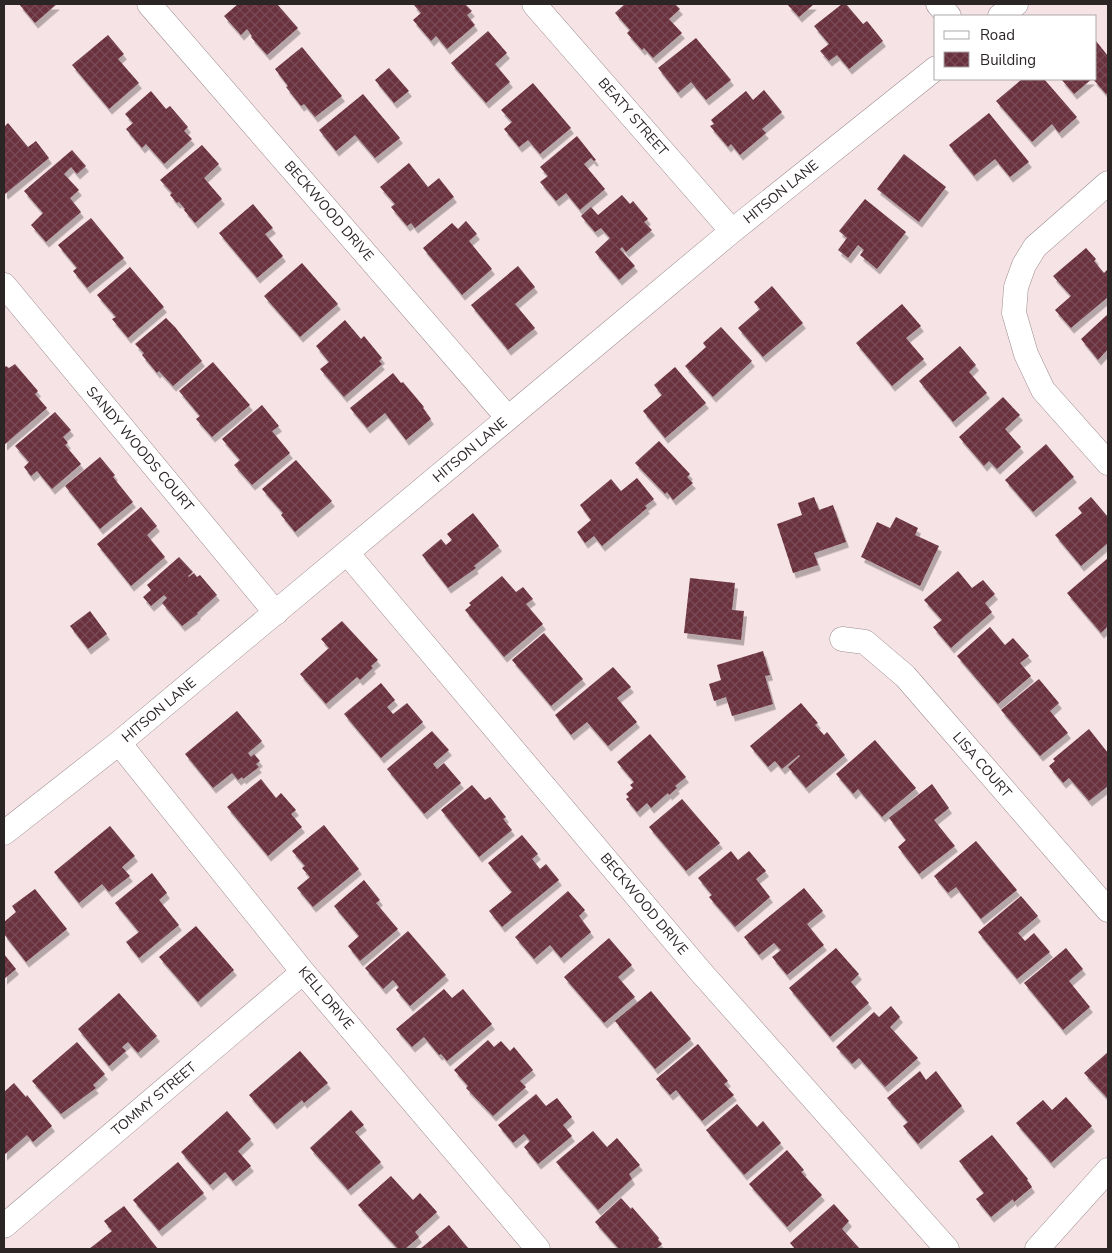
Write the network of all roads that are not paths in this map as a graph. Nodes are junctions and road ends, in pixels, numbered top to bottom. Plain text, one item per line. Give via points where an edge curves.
1 (149, 4) edge
2 (534, 4) edge
3 (938, 4) edge
4 (1016, 4) edge
5 (948, 15) edge
6 (1001, 15) edge
7 (934, 70) edge
8 (1108, 183) edge
9 (732, 231) junction
10 (4, 286) edge
11 (508, 418) junction
12 (1108, 463) edge
13 (347, 553) junction
14 (276, 613) junction
15 (842, 639) dead end
16 (119, 743) junction
17 (4, 833) edge
18 (1108, 910) edge
19 (303, 972) junction
20 (1108, 1170) edge
21 (4, 1226) edge
22 (538, 1249) edge
23 (947, 1249) edge
24 (1037, 1249) edge

1 - 11 street, BECKWOOD DRIVE
2 - 9 street, BEATY STREET
3 - 5 street
4 - 6 street
7 - 9 street, HITSON LANE
8 - 12 street via 1035,247 1016,287 1014,313 1026,354 1043,390
9 - 11 street, HITSON LANE
10 - 14 street, SANDY WOODS COURT
11 - 13 street, HITSON LANE
13 - 14 street, HITSON LANE
13 - 23 street, BECKWOOD DRIVE via 700,971
14 - 16 street, HITSON LANE
15 - 18 street, LISA COURT via 865,642 905,676
16 - 17 street, HITSON LANE
16 - 19 street, KELL DRIVE
19 - 21 street, TOMMY STREET
19 - 22 street, KELL DRIVE
20 - 24 street

